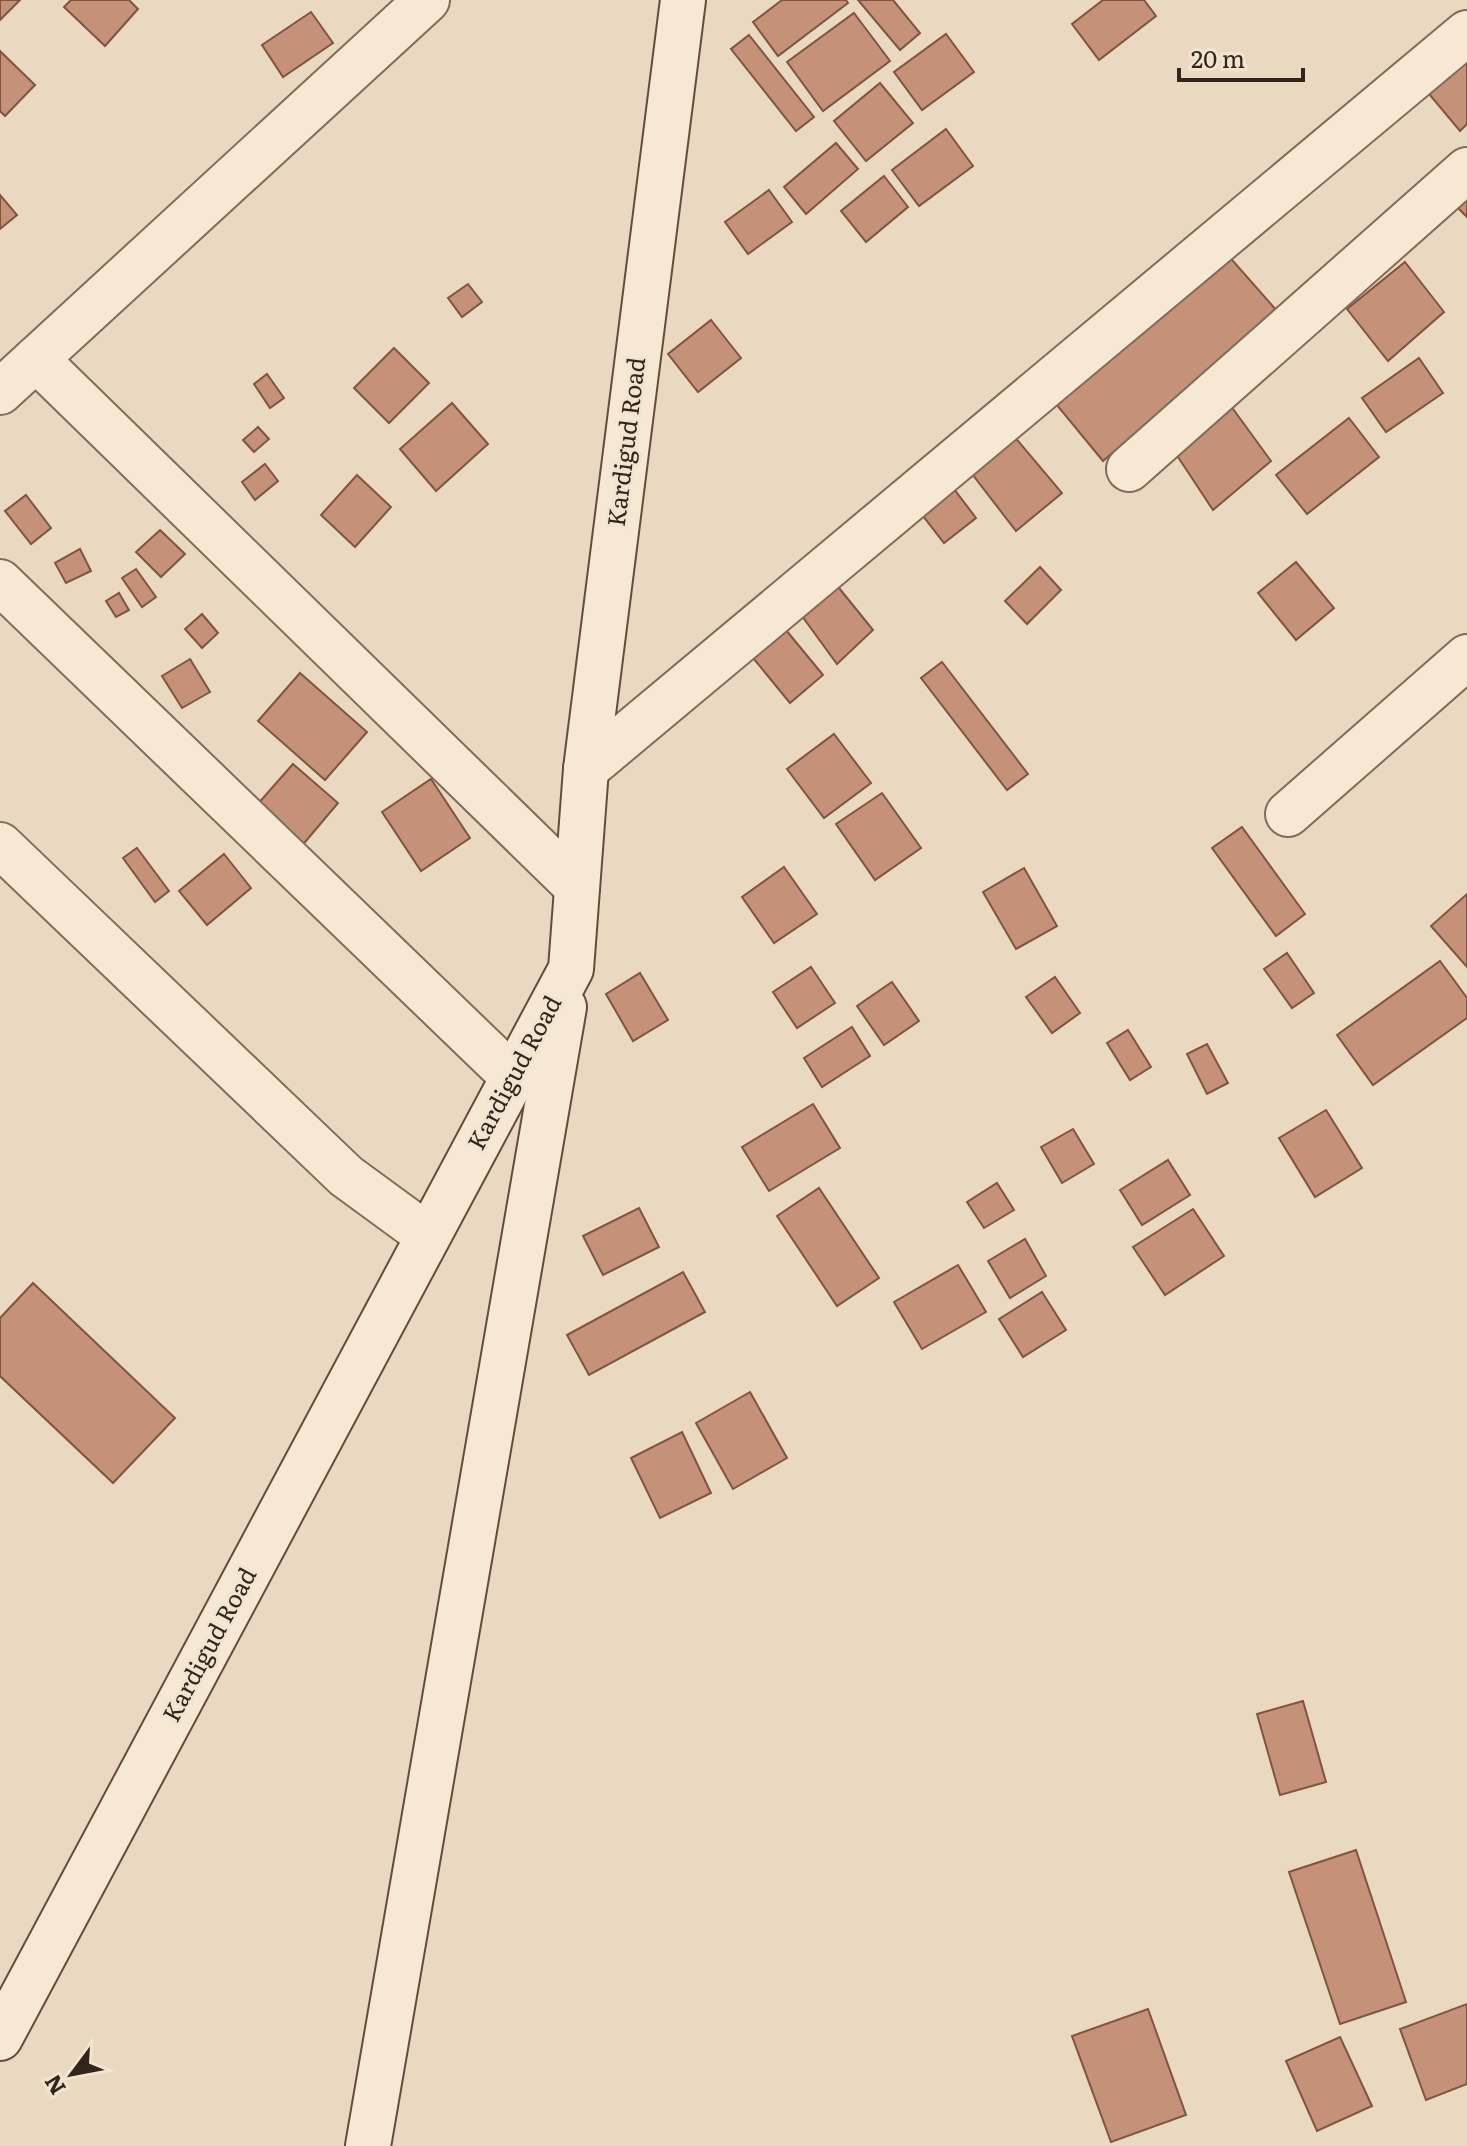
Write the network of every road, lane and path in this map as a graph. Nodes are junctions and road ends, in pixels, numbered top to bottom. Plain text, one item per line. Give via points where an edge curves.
1 (427, 0) edge
2 (683, 0) edge
3 (1467, 33) edge
4 (1467, 170) edge
5 (36, 359) junction
6 (0, 392) edge
7 (1129, 469) dead end
8 (0, 582) edge
9 (1467, 657) edge
10 (586, 769) junction
11 (1288, 814) dead end
12 (0, 845) edge
13 (577, 887) junction
14 (571, 969) junction
15 (513, 1077) junction
16 (428, 1236) junction
17 (0, 2038) edge
18 (368, 2146) edge

1 - 5 street
2 - 10 street, Kardigud Road
3 - 10 street
4 - 7 street
5 - 6 street
5 - 13 street
8 - 15 street
9 - 11 street
10 - 13 street, Kardigud Road
12 - 16 street via 346,1176
13 - 14 street, Kardigud Road
14 - 15 street, Kardigud Road
14 - 18 street
15 - 16 street, Kardigud Road
16 - 17 street, Kardigud Road

